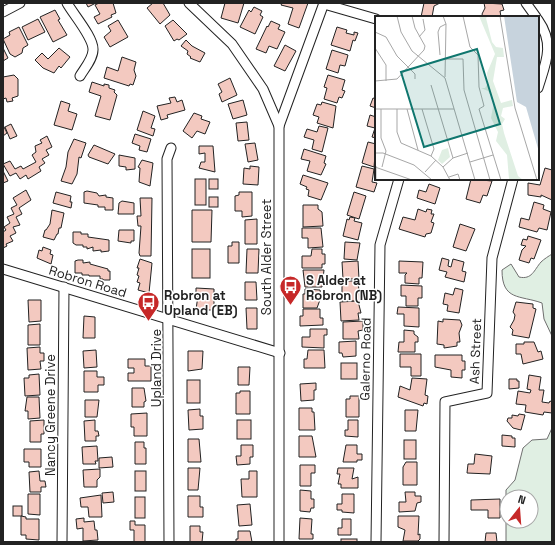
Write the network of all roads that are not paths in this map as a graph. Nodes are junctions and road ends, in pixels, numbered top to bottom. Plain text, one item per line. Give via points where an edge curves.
1 (20, 3) edge
2 (67, 3) edge
3 (189, 3) edge
4 (324, 3) edge
5 (526, 3) edge
6 (3, 12) edge
7 (535, 16) edge
8 (375, 19) edge
9 (539, 22) edge
10 (80, 76) dead end
11 (539, 84) edge
12 (279, 126) junction
13 (171, 148) dead end
14 (399, 180) edge
15 (513, 180) edge
16 (3, 269) edge
17 (64, 287) junction
18 (169, 319) junction
19 (280, 353) junction
20 (62, 542) edge
21 (169, 542) edge
22 (279, 542) edge
23 (376, 542) edge
24 (444, 542) edge

1 - 6 street
2 - 10 street via 90,39 93,50
3 - 12 street, South Alder Street via 232,44 263,89
4 - 8 street
4 - 12 street
5 - 7 street
9 - 11 street via 544,29 548,46
12 - 19 street, South Alder Street
13 - 18 street, Upland Drive via 167,158
14 - 23 street, Galerno Road via 380,245
15 - 24 street, Ash Street via 492,258 487,393 445,402
16 - 17 street, Robron Road
17 - 18 street, Robron Road
17 - 20 street, Nancy Greene Drive
18 - 19 street, Robron Road
18 - 21 street, Upland Drive
19 - 22 street, South Alder Street

